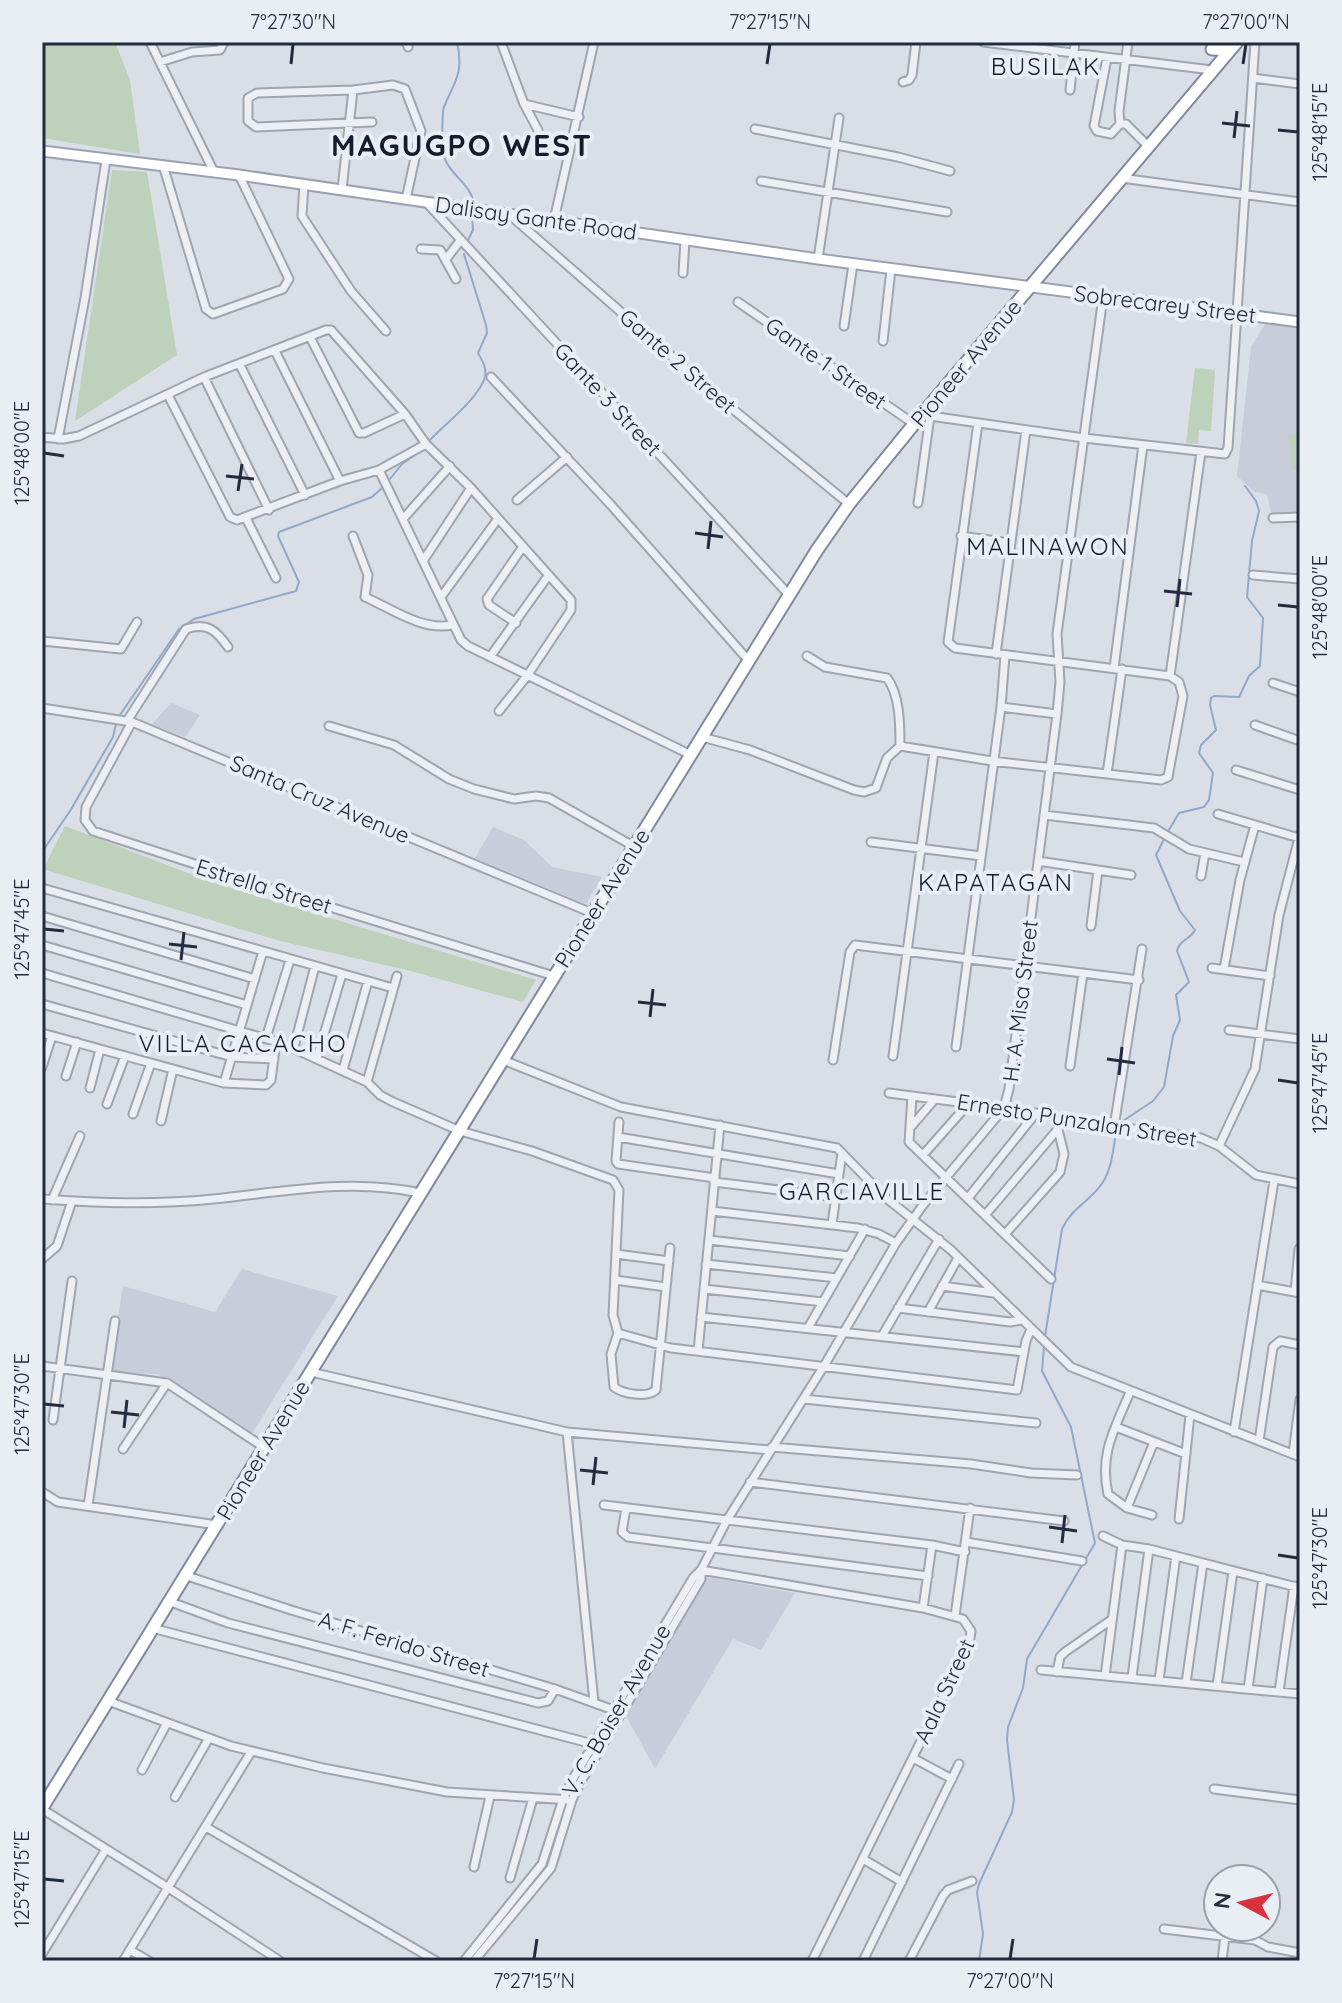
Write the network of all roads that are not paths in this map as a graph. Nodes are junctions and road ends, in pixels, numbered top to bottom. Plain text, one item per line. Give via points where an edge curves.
1 (150, 42) edge
2 (224, 42) edge
3 (501, 42) edge
4 (594, 42) edge
5 (916, 42) edge
6 (983, 42) edge
7 (1075, 42) edge
8 (1128, 42) edge
9 (1255, 42) edge
10 (1024, 44) edge
11 (1210, 46) edge
12 (1234, 46) edge
13 (1074, 54) junction
14 (1107, 58) junction
15 (1126, 61) junction
16 (160, 62) junction
17 (1216, 66) junction
18 (1253, 78) junction
19 (903, 82) dead end
20 (1300, 84) edge
21 (353, 90) junction
22 (1070, 90) dead end
23 (524, 104) junction
24 (579, 117) junction
25 (839, 118) dead end
26 (372, 122) dead end
27 (350, 123) junction
28 (1120, 124) junction
29 (755, 129) dead end
30 (538, 130) dead end
31 (835, 144) junction
32 (1148, 146) junction
33 (42, 151) edge
34 (106, 160) junction
35 (163, 165) junction
36 (950, 171) dead end
37 (214, 172) junction
38 (239, 175) junction
39 (1121, 178) junction
40 (761, 181) dead end
41 (304, 184) junction
42 (342, 189) junction
43 (828, 192) junction
44 (1245, 195) junction
45 (406, 199) junction
46 (426, 202) junction
47 (1300, 202) edge
48 (947, 212) dead end
49 (510, 215) junction
50 (554, 220) junction
51 (457, 238) junction
52 (685, 240) junction
53 (421, 249) dead end
54 (440, 250) junction
55 (446, 259) junction
56 (818, 259) junction
57 (853, 264) junction
58 (891, 269) junction
59 (683, 273) dead end
60 (456, 279) dead end
61 (1030, 288) junction
62 (1103, 297) junction
63 (738, 302) dead end
64 (1239, 314) junction
65 (1300, 322) edge
66 (844, 326) dead end
67 (386, 331) dead end
68 (310, 337) junction
69 (883, 341) dead end
70 (275, 351) junction
71 (240, 365) junction
72 (204, 377) junction
73 (491, 377) dead end
74 (168, 395) junction
75 (405, 414) junction
76 (927, 414) junction
77 (978, 423) junction
78 (914, 424) junction
79 (1026, 430) junction
80 (42, 437) edge
81 (1084, 438) junction
82 (58, 439) junction
83 (426, 444) junction
84 (1143, 445) junction
85 (1201, 452) junction
86 (567, 457) junction
87 (450, 466) junction
88 (379, 470) junction
89 (340, 481) junction
90 (471, 488) junction
91 (305, 495) junction
92 (517, 500) dead end
93 (918, 503) dead end
94 (849, 504) junction
95 (269, 510) junction
96 (1300, 517) edge
97 (246, 518) junction
98 (1273, 518) dead end
99 (403, 519) junction
100 (497, 520) junction
101 (353, 536) dead end
102 (961, 536) junction
103 (1010, 543) junction
104 (522, 548) junction
105 (423, 561) junction
106 (1253, 575) dead end
107 (548, 576) junction
108 (276, 578) dead end
109 (1300, 579) edge
110 (790, 596) junction
111 (441, 597) junction
112 (137, 622) dead end
113 (516, 623) junction
114 (452, 625) junction
115 (42, 641) edge
116 (228, 647) dead end
117 (1000, 654) junction
118 (807, 656) dead end
119 (490, 657) junction
120 (749, 661) junction
121 (1057, 662) junction
122 (1118, 669) junction
123 (527, 676) junction
124 (1170, 676) junction
125 (1273, 683) dead end
126 (1300, 692) edge
127 (1001, 707) junction
128 (42, 708) edge
129 (499, 711) dead end
130 (1057, 714) junction
131 (130, 722) junction
132 (1255, 725) dead end
133 (329, 726) dead end
134 (702, 737) junction
135 (1300, 741) edge
136 (900, 746) junction
137 (934, 752) junction
138 (691, 755) junction
139 (992, 761) junction
140 (1050, 767) junction
141 (1236, 770) dead end
142 (1107, 774) junction
143 (1300, 790) edge
144 (1218, 814) dead end
145 (1044, 815) junction
146 (1255, 825) junction
147 (1299, 836) edge
148 (871, 842) dead end
149 (633, 846) junction
150 (921, 849) junction
151 (1205, 853) junction
152 (981, 856) junction
153 (1038, 861) junction
154 (1244, 862) junction
155 (1098, 870) junction
156 (1131, 875) dead end
157 (1201, 876) dead end
158 (42, 888) edge
159 (592, 913) junction
160 (42, 916) edge
161 (1091, 926) dead end
162 (42, 945) edge
163 (1142, 949) dead end
164 (263, 951) junction
165 (907, 951) junction
166 (968, 959) junction
167 (290, 960) junction
168 (315, 966) junction
169 (1025, 966) junction
170 (1212, 968) dead end
171 (1224, 969) junction
172 (42, 973) edge
173 (1083, 973) junction
174 (342, 974) junction
175 (397, 976) dead end
176 (554, 976) junction
177 (1270, 976) junction
178 (255, 979) junction
179 (1139, 980) junction
180 (368, 981) junction
181 (393, 988) junction
182 (42, 1004) edge
183 (247, 1005) junction
184 (1229, 1030) dead end
185 (239, 1032) junction
186 (42, 1033) edge
187 (1262, 1034) junction
188 (52, 1036) junction
189 (266, 1038) junction
190 (1300, 1039) edge
191 (276, 1041) junction
192 (77, 1042) junction
193 (294, 1047) junction
194 (956, 1047) dead end
195 (100, 1049) junction
196 (125, 1056) junction
197 (893, 1056) dead end
198 (232, 1057) junction
199 (317, 1058) junction
200 (274, 1059) junction
201 (503, 1060) junction
202 (833, 1060) dead end
203 (151, 1063) junction
204 (1070, 1066) dead end
205 (42, 1067) edge
206 (173, 1069) junction
207 (343, 1070) junction
208 (66, 1076) dead end
209 (367, 1082) junction
210 (224, 1083) junction
211 (90, 1088) dead end
212 (889, 1093) dead end
213 (912, 1096) junction
214 (935, 1099) junction
215 (969, 1103) junction
216 (107, 1104) dead end
217 (1004, 1108) junction
218 (1036, 1113) junction
219 (133, 1114) dead end
220 (1055, 1117) junction
221 (161, 1121) dead end
222 (619, 1122) dead end
223 (720, 1125) junction
224 (1114, 1127) junction
225 (909, 1129) junction
226 (1058, 1129) junction
227 (460, 1131) junction
228 (80, 1136) dead end
229 (618, 1137) junction
230 (1219, 1146) junction
231 (842, 1153) junction
232 (923, 1155) junction
233 (717, 1156) junction
234 (839, 1174) junction
235 (946, 1177) junction
236 (715, 1180) junction
237 (1274, 1181) junction
238 (1300, 1184) edge
239 (420, 1193) junction
240 (836, 1197) junction
241 (968, 1198) junction
242 (42, 1199) edge
243 (52, 1200) junction
244 (72, 1201) junction
245 (712, 1211) junction
246 (986, 1214) junction
247 (912, 1219) junction
248 (832, 1224) junction
249 (865, 1229) junction
250 (1006, 1233) junction
251 (939, 1239) junction
252 (709, 1240) junction
253 (896, 1243) junction
254 (670, 1248) dead end
255 (1299, 1249) edge
256 (616, 1254) junction
257 (850, 1256) junction
258 (958, 1258) junction
259 (42, 1259) edge
260 (669, 1261) junction
261 (706, 1264) junction
262 (975, 1273) junction
263 (837, 1278) junction
264 (1051, 1279) dead end
265 (615, 1280) junction
266 (72, 1281) dead end
267 (1257, 1285) junction
268 (942, 1286) junction
269 (666, 1287) junction
270 (704, 1289) junction
271 (965, 1289) junction
272 (1297, 1292) edge
273 (994, 1293) junction
274 (823, 1302) junction
275 (898, 1308) junction
276 (928, 1312) junction
277 (701, 1317) junction
278 (1022, 1320) junction
279 (115, 1321) dead end
280 (808, 1328) junction
281 (1031, 1329) junction
282 (844, 1332) junction
283 (618, 1333) junction
284 (882, 1336) junction
285 (660, 1345) junction
286 (1300, 1345) edge
287 (698, 1351) junction
288 (1024, 1352) junction
289 (42, 1366) edge
290 (824, 1366) junction
291 (59, 1369) junction
292 (311, 1372) junction
293 (106, 1375) junction
294 (167, 1383) junction
295 (1130, 1392) junction
296 (804, 1399) junction
297 (1300, 1399) edge
298 (1190, 1415) junction
299 (53, 1420) dead end
300 (1036, 1423) dead end
301 (1116, 1427) junction
302 (567, 1432) junction
303 (1234, 1432) junction
304 (1259, 1441) junction
305 (1154, 1442) junction
306 (265, 1448) junction
307 (771, 1448) junction
308 (123, 1449) dead end
309 (1186, 1454) junction
310 (1296, 1456) edge
311 (1077, 1475) dead end
312 (750, 1482) junction
313 (42, 1492) edge
314 (604, 1505) dead end
315 (88, 1506) junction
316 (626, 1508) junction
317 (970, 1508) junction
318 (1127, 1508) junction
319 (1152, 1515) dead end
320 (1179, 1519) dead end
321 (727, 1520) junction
322 (1064, 1521) dead end
323 (217, 1525) junction
324 (1103, 1536) dead end
325 (966, 1542) junction
326 (932, 1545) junction
327 (1122, 1545) junction
328 (712, 1548) junction
329 (1149, 1549) junction
330 (965, 1552) junction
331 (1176, 1556) junction
332 (1082, 1561) dead end
333 (1203, 1563) junction
334 (1233, 1571) junction
335 (184, 1575) junction
336 (698, 1576) junction
337 (928, 1576) junction
338 (1263, 1578) junction
339 (1297, 1587) edge
340 (168, 1601) junction
341 (923, 1608) junction
342 (955, 1616) junction
343 (1111, 1619) junction
344 (152, 1628) junction
345 (1041, 1670) dead end
346 (1057, 1672) junction
347 (1105, 1676) junction
348 (1132, 1677) junction
349 (1159, 1680) junction
350 (1186, 1683) junction
351 (1217, 1686) junction
352 (555, 1689) junction
353 (1248, 1689) junction
354 (1279, 1692) junction
355 (1300, 1694) edge
356 (108, 1701) junction
357 (594, 1702) junction
358 (618, 1711) junction
359 (167, 1723) junction
360 (209, 1738) junction
361 (593, 1744) junction
362 (251, 1752) junction
363 (913, 1758) junction
364 (959, 1764) dead end
365 (142, 1770) dead end
366 (952, 1779) junction
367 (1214, 1789) dead end
368 (490, 1796) junction
369 (175, 1797) dead end
370 (533, 1798) junction
371 (568, 1799) junction
372 (1300, 1800) edge
373 (42, 1809) edge
374 (206, 1827) junction
375 (106, 1849) junction
376 (863, 1859) junction
377 (474, 1867) dead end
378 (510, 1878) dead end
379 (972, 1881) dead end
380 (902, 1882) junction
381 (167, 1887) junction
382 (511, 1911) junction
383 (1164, 1929) dead end
384 (1202, 1933) edge
385 (1261, 1943) edge
386 (130, 1950) junction
387 (1300, 1953) edge
388 (42, 1954) edge
389 (123, 1961) edge
390 (149, 1961) edge
391 (280, 1961) edge
392 (436, 1961) edge
393 (464, 1961) edge
394 (474, 1961) edge
395 (812, 1961) edge
396 (863, 1961) edge
397 (909, 1961) edge

1 - 16 street
2 - 16 street via 220,50
3 - 23 street
4 - 24 street
5 - 19 street via 912,75
6 - 10 street
7 - 13 street
8 - 15 street
9 - 18 street
10 - 13 street
11 - 12 highway
11 - 17 street
12 - 17 highway, Pioneer Avenue
13 - 14 street
13 - 22 street
14 - 15 street
14 - 28 street via 1094,126 1111,134
15 - 17 street
15 - 28 street
16 - 37 street
17 - 32 highway, Pioneer Avenue
18 - 20 street
18 - 44 street
21 - 27 street
21 - 27 street via 257,93 248,98 248,121 256,127
21 - 45 street via 393,85 405,89 421,131
23 - 24 street
23 - 30 street
24 - 50 street
25 - 31 street
26 - 27 street
27 - 42 street
28 - 32 street
29 - 31 street
31 - 36 street
31 - 43 street
32 - 39 highway, Pioneer Avenue
33 - 34 main road, Dalisay Gante Road
34 - 35 main road, Dalisay Gante Road
34 - 82 street
35 - 37 main road, Dalisay Gante Road
35 - 38 street via 206,309 213,314 283,289 289,279
37 - 38 main road, Dalisay Gante Road
38 - 41 main road, Dalisay Gante Road
39 - 44 street
39 - 61 highway, Pioneer Avenue
40 - 43 street
41 - 42 main road, Dalisay Gante Road
41 - 67 street via 302,216 351,291
42 - 45 main road, Dalisay Gante Road
43 - 48 street
43 - 56 street
44 - 47 street
44 - 64 street
45 - 46 main road, Dalisay Gante Road
46 - 49 main road, Dalisay Gante Road
46 - 51 street, Gante 3 Street
49 - 50 main road, Dalisay Gante Road
49 - 94 street, Gante 2 Street
50 - 52 main road, Dalisay Gante Road
51 - 54 street
51 - 55 street
51 - 110 street, Gante 3 Street
52 - 56 main road, Dalisay Gante Road
52 - 59 street
53 - 54 street
54 - 55 street
55 - 60 street
56 - 57 main road, Dalisay Gante Road
57 - 58 main road, Dalisay Gante Road
57 - 66 street
58 - 61 main road, Dalisay Gante Road
58 - 69 street
61 - 62 main road, Sobrecarey Street
61 - 76 highway, Pioneer Avenue
62 - 64 main road, Sobrecarey Street
62 - 81 street, H. A. Misa Street
63 - 78 street, Gante 1 Street
64 - 65 main road, Sobrecarey Street
64 - 85 street via 1228,450
68 - 70 street
68 - 75 street via 331,330
68 - 75 street via 357,431 364,433
70 - 71 street
70 - 89 street
71 - 72 street
71 - 91 street
72 - 74 street
72 - 95 street
73 - 86 street
74 - 82 street via 79,436
74 - 97 street via 230,517
75 - 83 street
76 - 77 street
76 - 78 highway, Pioneer Avenue
76 - 93 street
77 - 79 street
77 - 102 street
78 - 94 highway, Pioneer Avenue
79 - 81 street
79 - 103 street
80 - 82 street
81 - 84 street
81 - 121 street, H. A. Misa Street
83 - 87 street
83 - 88 street
84 - 85 street
84 - 122 street
85 - 124 street
86 - 92 street
86 - 120 street
87 - 90 street
87 - 99 street
88 - 89 street
88 - 99 street
89 - 91 street
90 - 100 street
90 - 105 street
91 - 95 street
94 - 110 highway, Pioneer Avenue
95 - 97 street
96 - 98 street
97 - 108 street
99 - 105 street
100 - 104 street
100 - 111 street
101 - 114 street via 368,575 365,597 426,625
102 - 103 street
102 - 117 street via 948,642 955,648
103 - 117 street
104 - 107 street
104 - 113 street via 487,599
105 - 111 street
106 - 109 street
107 - 113 street
107 - 123 street via 572,608
110 - 120 highway, Pioneer Avenue
111 - 114 street
112 - 115 street via 121,649
113 - 119 street
114 - 119 street via 468,646
116 - 131 street via 212,628 186,629
117 - 121 street
117 - 127 street
118 - 136 street via 825,667 887,678 896,702
119 - 123 street
120 - 134 highway, Pioneer Avenue
121 - 122 street
121 - 130 street, H. A. Misa Street
122 - 124 street
122 - 142 street
123 - 129 street
123 - 138 street
124 - 142 street via 1182,685 1183,696 1168,777
125 - 126 street
127 - 130 street
127 - 139 street
128 - 131 street, Santa Cruz Avenue
130 - 140 street, H. A. Misa Street
131 - 159 street, Santa Cruz Avenue
131 - 176 street, Estrella Street via 86,807 85,820 93,831
132 - 135 street
133 - 149 street via 394,745 474,789 507,798 549,798
134 - 136 street via 864,792 876,788 887,758
134 - 138 highway, Pioneer Avenue
136 - 137 street
137 - 139 street
137 - 150 street
138 - 149 highway, Pioneer Avenue
139 - 140 street
139 - 152 street
140 - 142 street
140 - 145 street, H. A. Misa Street
141 - 143 street
144 - 146 street
145 - 151 street via 1154,828
145 - 153 street, H. A. Misa Street
146 - 147 street
146 - 154 street
147 - 177 street
148 - 150 street
149 - 159 highway, Pioneer Avenue
150 - 152 street
150 - 165 street
151 - 154 street
151 - 157 street
152 - 166 street
153 - 155 street
153 - 169 street, H. A. Misa Street
154 - 171 street
155 - 156 street
155 - 161 street
158 - 164 street
159 - 176 highway, Pioneer Avenue
160 - 178 street
162 - 183 street
163 - 179 street
164 - 167 street
164 - 178 street
165 - 166 street
165 - 197 street
165 - 202 street via 859,944 852,948
166 - 169 street
166 - 194 street
167 - 168 street
167 - 189 street
168 - 174 street
168 - 193 street
169 - 173 street
169 - 217 street, H. A. Misa Street
170 - 171 street
171 - 177 street
172 - 185 street
173 - 179 street
173 - 204 street
174 - 180 street
174 - 199 street
175 - 181 street
176 - 201 highway, Pioneer Avenue
177 - 187 street
178 - 183 street
179 - 224 street
180 - 181 street
180 - 207 street
181 - 209 street
182 - 198 street
183 - 185 street
184 - 187 street
185 - 189 street
185 - 198 street
186 - 188 street
187 - 190 street
187 - 230 street via 1251,1081
188 - 192 street
188 - 205 street
189 - 191 street
191 - 193 street
191 - 200 street
192 - 195 street
192 - 208 street
193 - 199 street
195 - 196 street
195 - 211 street
196 - 203 street
196 - 216 street
198 - 200 street
198 - 210 street
199 - 207 street
200 - 210 street via 269,1084
201 - 223 street via 621,1107
201 - 227 highway, Pioneer Avenue
203 - 206 street
203 - 219 street
206 - 210 street
206 - 221 street
207 - 209 street
209 - 227 street via 391,1101
212 - 213 street, Ernesto Punzalan Street
213 - 214 street, Ernesto Punzalan Street
213 - 225 street
214 - 215 street, Ernesto Punzalan Street
214 - 225 street
215 - 217 street, Ernesto Punzalan Street
215 - 232 street
217 - 218 street, Ernesto Punzalan Street
217 - 235 street, H. A. Misa Street
218 - 220 street, Ernesto Punzalan Street
218 - 241 street
220 - 224 street, Ernesto Punzalan Street
220 - 226 street
222 - 229 street
223 - 231 street via 828,1145
223 - 233 street
224 - 230 street, Ernesto Punzalan Street via 1190,1136
225 - 232 street via 909,1142
226 - 246 street
226 - 250 street via 1064,1154 1060,1172
227 - 239 highway, Pioneer Avenue
227 - 256 street via 613,1180 619,1190
228 - 243 street
229 - 233 street
229 - 236 street via 618,1164
230 - 237 street, Ernesto Punzalan Street via 1256,1175
231 - 234 street
231 - 247 street
232 - 235 street
233 - 234 street
233 - 236 street
234 - 240 street
235 - 241 street
235 - 247 street, H. A. Misa Street
236 - 240 street
236 - 245 street
237 - 238 street, Ernesto Punzalan Street
237 - 267 street
239 - 244 street via 355,1184 148,1204
239 - 292 highway, Pioneer Avenue
240 - 248 street
241 - 246 street
242 - 243 street
243 - 244 street
244 - 259 street via 57,1246
245 - 248 street
245 - 252 street
246 - 250 street
247 - 251 street
247 - 253 street, H. A. Misa Street
248 - 249 street
249 - 253 street
249 - 257 street
250 - 264 street
251 - 258 street
251 - 275 street
252 - 257 street
252 - 261 street
253 - 282 street, H. A. Misa Street
254 - 260 street
255 - 272 street
256 - 260 street
256 - 265 street
257 - 263 street
258 - 262 street
258 - 268 street
260 - 269 street
261 - 263 street
261 - 270 street
262 - 271 street
262 - 273 street
263 - 274 street
265 - 269 street
265 - 283 street
266 - 291 street
267 - 272 street
267 - 303 street
268 - 271 street
268 - 276 street
269 - 285 street
270 - 274 street
270 - 277 street
271 - 273 street
273 - 278 street
274 - 280 street
275 - 276 street
275 - 284 street
276 - 278 street
277 - 280 street
277 - 287 street
278 - 281 street
279 - 293 street
280 - 282 street
281 - 288 street
281 - 295 street via 1071,1367
282 - 284 street
282 - 290 street, H. A. Misa Street
283 - 285 street
283 - 285 street via 611,1367 614,1387 621,1392 654,1393
284 - 288 street
285 - 287 street
286 - 304 street via 1280,1341 1273,1347
287 - 290 street
288 - 290 street via 1017,1390
289 - 291 street
290 - 296 street, H. A. Misa Street
291 - 293 street
291 - 299 street
292 - 302 street
292 - 306 highway, Pioneer Avenue
293 - 294 street
293 - 315 street
294 - 306 street
294 - 308 street
295 - 298 street
295 - 301 street
296 - 300 street
296 - 307 street, H. A. Misa Street
297 - 310 street
298 - 303 street
298 - 309 street
301 - 305 street
301 - 318 street via 1104,1474 1108,1494
302 - 307 street
302 - 357 street
303 - 304 street
304 - 310 street
305 - 309 street
305 - 318 street
306 - 323 highway, Pioneer Avenue
307 - 311 street
307 - 312 street, H. A. Misa Street
309 - 320 street
312 - 317 street
312 - 321 street, H. A. Misa Street
313 - 315 street via 58,1502
314 - 316 street
315 - 323 street
316 - 321 street
316 - 328 street via 625,1536
317 - 322 street
317 - 325 street
318 - 319 street
321 - 326 street
321 - 328 street, H. A. Misa Street
323 - 335 highway, Pioneer Avenue
324 - 327 street
325 - 330 street
325 - 332 street
326 - 330 street
326 - 337 street
327 - 329 street
327 - 343 street
328 - 336 street, H. A. Misa Street
328 - 337 street
329 - 331 street
329 - 348 street
330 - 342 street
331 - 333 street
331 - 349 street
333 - 334 street
333 - 350 street
334 - 338 street
334 - 351 street
335 - 340 highway, Pioneer Avenue
335 - 352 street, A. F. Ferido Street
336 - 341 street, Aala Street
336 - 358 street, V. C. Boiser Avenue
337 - 341 street
338 - 339 street
338 - 353 street
339 - 354 street
340 - 344 highway, Pioneer Avenue
340 - 352 street via 228,1623 538,1703 548,1701
341 - 342 street, Aala Street
342 - 363 street, Aala Street via 968,1624 972,1637
343 - 346 street via 1065,1652
343 - 347 street
344 - 356 highway, Pioneer Avenue
344 - 361 street
345 - 346 street
346 - 347 street
347 - 348 street
348 - 349 street
349 - 350 street
350 - 351 street
351 - 353 street
352 - 357 street, A. F. Ferido Street
353 - 354 street
354 - 355 street
356 - 359 street
356 - 373 highway, Pioneer Avenue
357 - 358 street, A. F. Ferido Street
358 - 361 street, V. C. Boiser Avenue
358 - 371 street, V. C. Boiser Avenue
359 - 360 street
359 - 365 street
360 - 362 street
360 - 369 street
361 - 371 street, V. C. Boiser Avenue
362 - 368 street
362 - 374 street
363 - 366 street
363 - 376 street, Aala Street
364 - 366 street
366 - 380 street
367 - 372 street
368 - 370 street
368 - 377 street
370 - 371 street
370 - 378 street
371 - 382 street, V. C. Boiser Avenue via 551,1868
373 - 375 street
374 - 381 street
374 - 392 street
375 - 381 street
375 - 388 street
376 - 380 street
376 - 395 street, Aala Street
379 - 397 street via 943,1896
380 - 396 street
381 - 386 street
381 - 391 street
382 - 393 street, V. C. Boiser Avenue
382 - 394 street, V. C. Boiser Avenue
383 - 384 street
385 - 387 street
386 - 389 street
386 - 390 street

